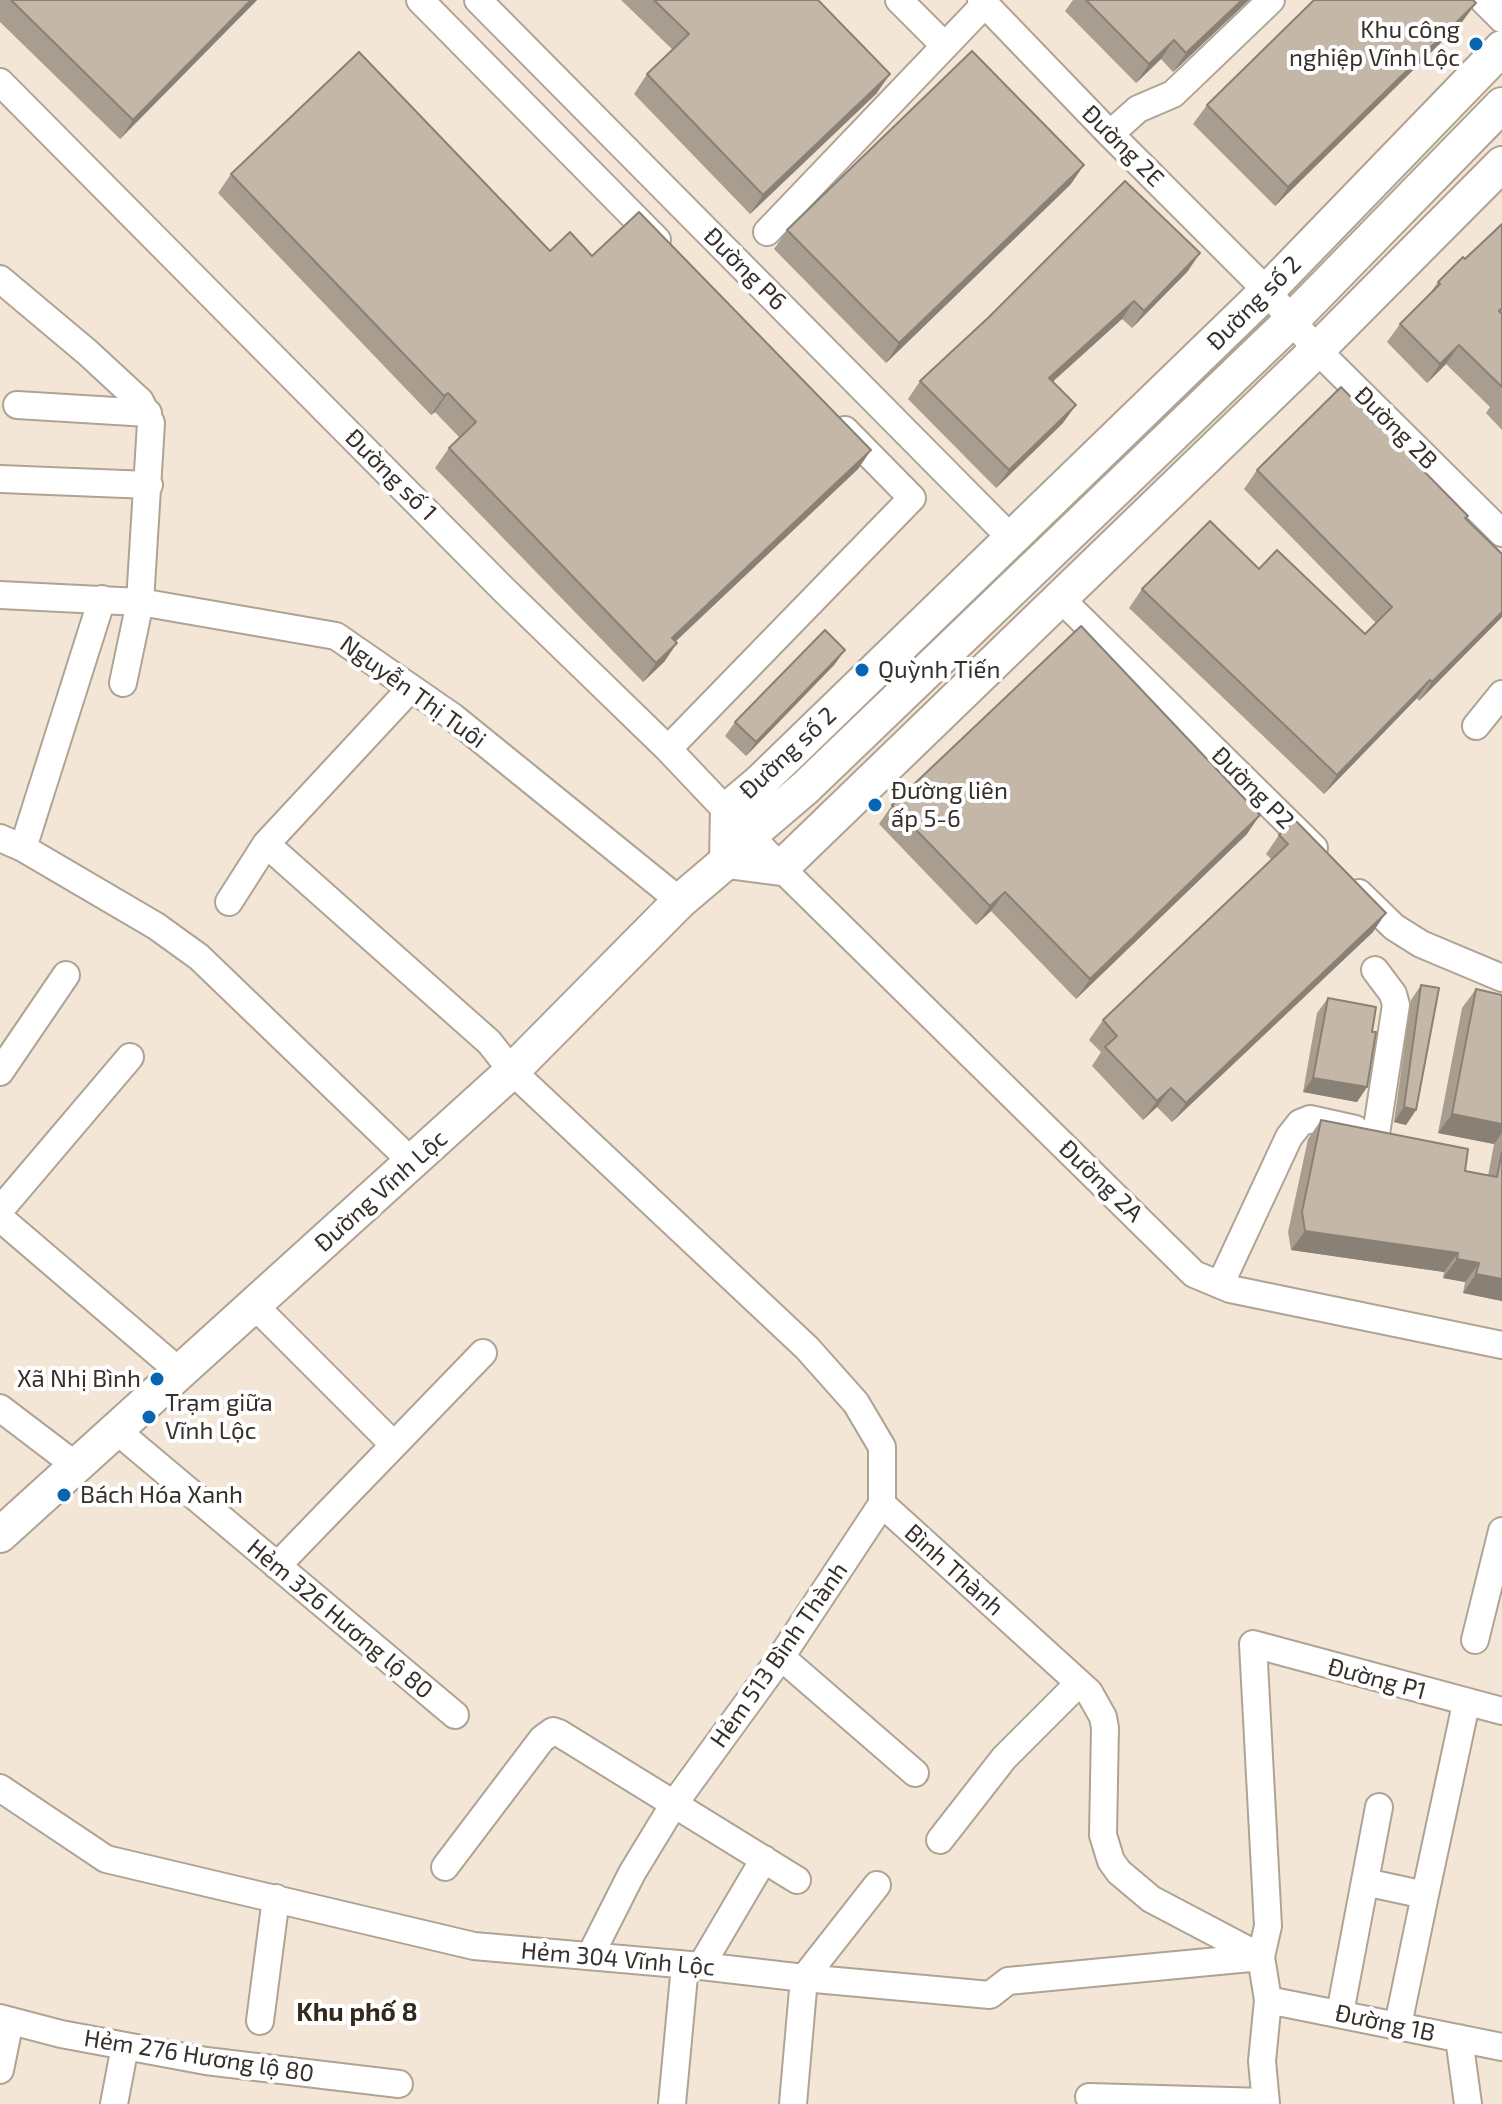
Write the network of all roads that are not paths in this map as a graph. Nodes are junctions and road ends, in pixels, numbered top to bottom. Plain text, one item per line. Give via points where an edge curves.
1 (420, 0) edge
2 (478, 0) edge
3 (899, 0) edge
4 (1271, 0) edge
5 (1483, 0) edge
6 (983, 2) edge
7 (1502, 19) edge
8 (945, 46) junction
9 (1502, 48) edge
10 (0, 82) edge
11 (1502, 105) edge
12 (1110, 134) junction
13 (1502, 164) edge
14 (767, 232) dead end
15 (677, 260) edge
16 (0, 279) edge
17 (1267, 291) junction
18 (1292, 320) junction
19 (1317, 350) junction
20 (17, 405) dead end
21 (822, 407) edge
22 (148, 413) junction
23 (0, 479) edge
24 (149, 485) junction
25 (1502, 533) edge
26 (1011, 538) junction
27 (0, 595) edge
28 (1060, 598) junction
29 (102, 599) junction
30 (140, 602) junction
31 (123, 683) dead end
32 (411, 688) junction
33 (1502, 694) edge
34 (1476, 726) dead end
35 (668, 749) junction
36 (740, 822) junction
37 (12, 843) edge
38 (266, 844) junction
39 (727, 861) junction
40 (781, 868) junction
41 (680, 901) junction
42 (229, 902) dead end
43 (1375, 970) dead end
44 (66, 975) dead end
45 (1502, 978) edge
46 (130, 1057) dead end
47 (512, 1071) junction
48 (0, 1072) edge
49 (413, 1163) junction
50 (0, 1210) edge
51 (0, 1218) edge
52 (1220, 1285) junction
53 (254, 1305) junction
54 (1502, 1345) edge
55 (483, 1353) dead end
56 (180, 1372) junction
57 (0, 1408) edge
58 (116, 1430) junction
59 (394, 1445) junction
60 (75, 1465) junction
61 (882, 1504) junction
62 (1502, 1531) edge
63 (0, 1535) edge
64 (277, 1566) junction
65 (1475, 1640) dead end
66 (781, 1657) junction
67 (1079, 1683) junction
68 (1466, 1704) junction
69 (1502, 1711) edge
70 (455, 1715) dead end
71 (915, 1773) dead end
72 (0, 1788) edge
73 (674, 1804) junction
74 (1379, 1807) dead end
75 (940, 1840) dead end
76 (764, 1859) junction
77 (445, 1867) dead end
78 (797, 1880) dead end
79 (1365, 1882) junction
80 (877, 1885) dead end
81 (1425, 1895) junction
82 (276, 1898) junction
83 (590, 1956) junction
84 (1261, 1957) junction
85 (693, 1965) junction
86 (804, 1978) junction
87 (1268, 2000) junction
88 (1340, 2013) junction
89 (5, 2019) edge
90 (260, 2021) dead end
91 (1398, 2025) junction
92 (1459, 2038) junction
93 (125, 2046) junction
94 (1502, 2047) edge
95 (0, 2070) edge
96 (399, 2084) dead end
97 (1089, 2097) dead end
98 (1266, 2103) edge
99 (114, 2104) edge
100 (672, 2104) edge
101 (793, 2104) edge
102 (1468, 2104) edge

1 - 15 street
2 - 26 street, Đường P6
3 - 8 street
4 - 12 street via 1173,94 1145,105
5 - 7 street
6 - 8 street
6 - 12 street, Đường 2E
8 - 14 street
9 - 17 main road, Đường số 2
10 - 35 street, Đường số 1
11 - 18 main road, Đường số 2
12 - 17 street, Đường 2E
13 - 19 main road
16 - 22 street via 98,361
17 - 18 street, Đường 2E
17 - 26 main road, Đường số 2
18 - 19 street, Đường 2B
18 - 36 main road, Đường số 2 via 784,807
19 - 25 street, Đường 2B
19 - 28 main road
20 - 22 street
21 - 35 street via 912,498
22 - 24 street
23 - 24 street
24 - 30 street
26 - 36 main road, Đường số 2
27 - 29 street, Nguyễn Thị Tuôi
28 - 40 main road
28 - 45 street, Đường P2 via 1394,927
29 - 30 street, Nguyễn Thị Tuôi
29 - 37 street
30 - 31 street
30 - 32 street, Nguyễn Thị Tuôi via 336,636
32 - 38 street
32 - 41 street, Nguyễn Thị Tuôi
33 - 34 street
35 - 36 street, Đường số 1
36 - 39 main road, Đường số 2
36 - 40 street, Đường số 1
37 - 49 street via 156,926 199,957
38 - 42 street
38 - 47 street via 489,1042
39 - 40 main road
39 - 41 main road, Đường Vĩnh Lộc
40 - 52 street, Đường 2A via 1194,1274
41 - 47 main road, Đường Vĩnh Lộc
43 - 52 street via 1396,1005 1387,1137 1310,1119 1300,1123
44 - 48 street
46 - 50 street
47 - 49 main road, Đường Vĩnh Lộc
47 - 61 street via 807,1348 856,1403 882,1447
49 - 53 main road, Đường Vĩnh Lộc
51 - 56 street
52 - 54 street, Đường 2A
53 - 56 main road, Đường Vĩnh Lộc
53 - 59 street
55 - 59 street
56 - 58 main road, Đường Vĩnh Lộc
57 - 60 street
58 - 60 main road, Đường Vĩnh Lộc
58 - 64 street, Hẻm 326 Hương lộ 80
59 - 64 street
60 - 63 main road, Đường Vĩnh Lộc
61 - 66 street, Hẻm 513 Bình Thành
61 - 67 street, Bình Thành
62 - 65 street
64 - 70 street, Hẻm 326 Hương lộ 80
66 - 71 street
66 - 73 street, Hẻm 513 Bình Thành
67 - 75 street via 1004,1758
67 - 84 street, Bình Thành via 1097,1705 1105,1728 1103,1835 1111,1861 1151,1899
68 - 69 street, Đường P1
68 - 81 street
68 - 84 street, Đường P1 via 1253,1644 1268,1926
72 - 82 street, Hẻm 304 Vĩnh Lộc via 106,1859
73 - 76 street
73 - 77 street via 553,1731
73 - 83 street, Hẻm 513 Bình Thành
74 - 79 street
76 - 78 street
76 - 85 street
79 - 81 street
79 - 88 street
80 - 86 street
81 - 91 street
82 - 83 street, Hẻm 304 Vĩnh Lộc via 474,1946
82 - 90 street
83 - 85 street, Hẻm 304 Vĩnh Lộc
84 - 86 street, Hẻm 304 Vĩnh Lộc via 1008,1981 990,1995
84 - 87 street
85 - 86 street, Hẻm 304 Vĩnh Lộc
85 - 100 street
86 - 101 street
87 - 88 street, Đường 1B
87 - 98 street via 1262,2061
88 - 91 street, Đường 1B
89 - 93 street, Hẻm 276 Hương lộ 80
89 - 95 street
91 - 92 street, Đường 1B
92 - 94 street, Đường 1B
92 - 102 street
93 - 96 street, Hẻm 276 Hương lộ 80
93 - 99 street
97 - 98 street

